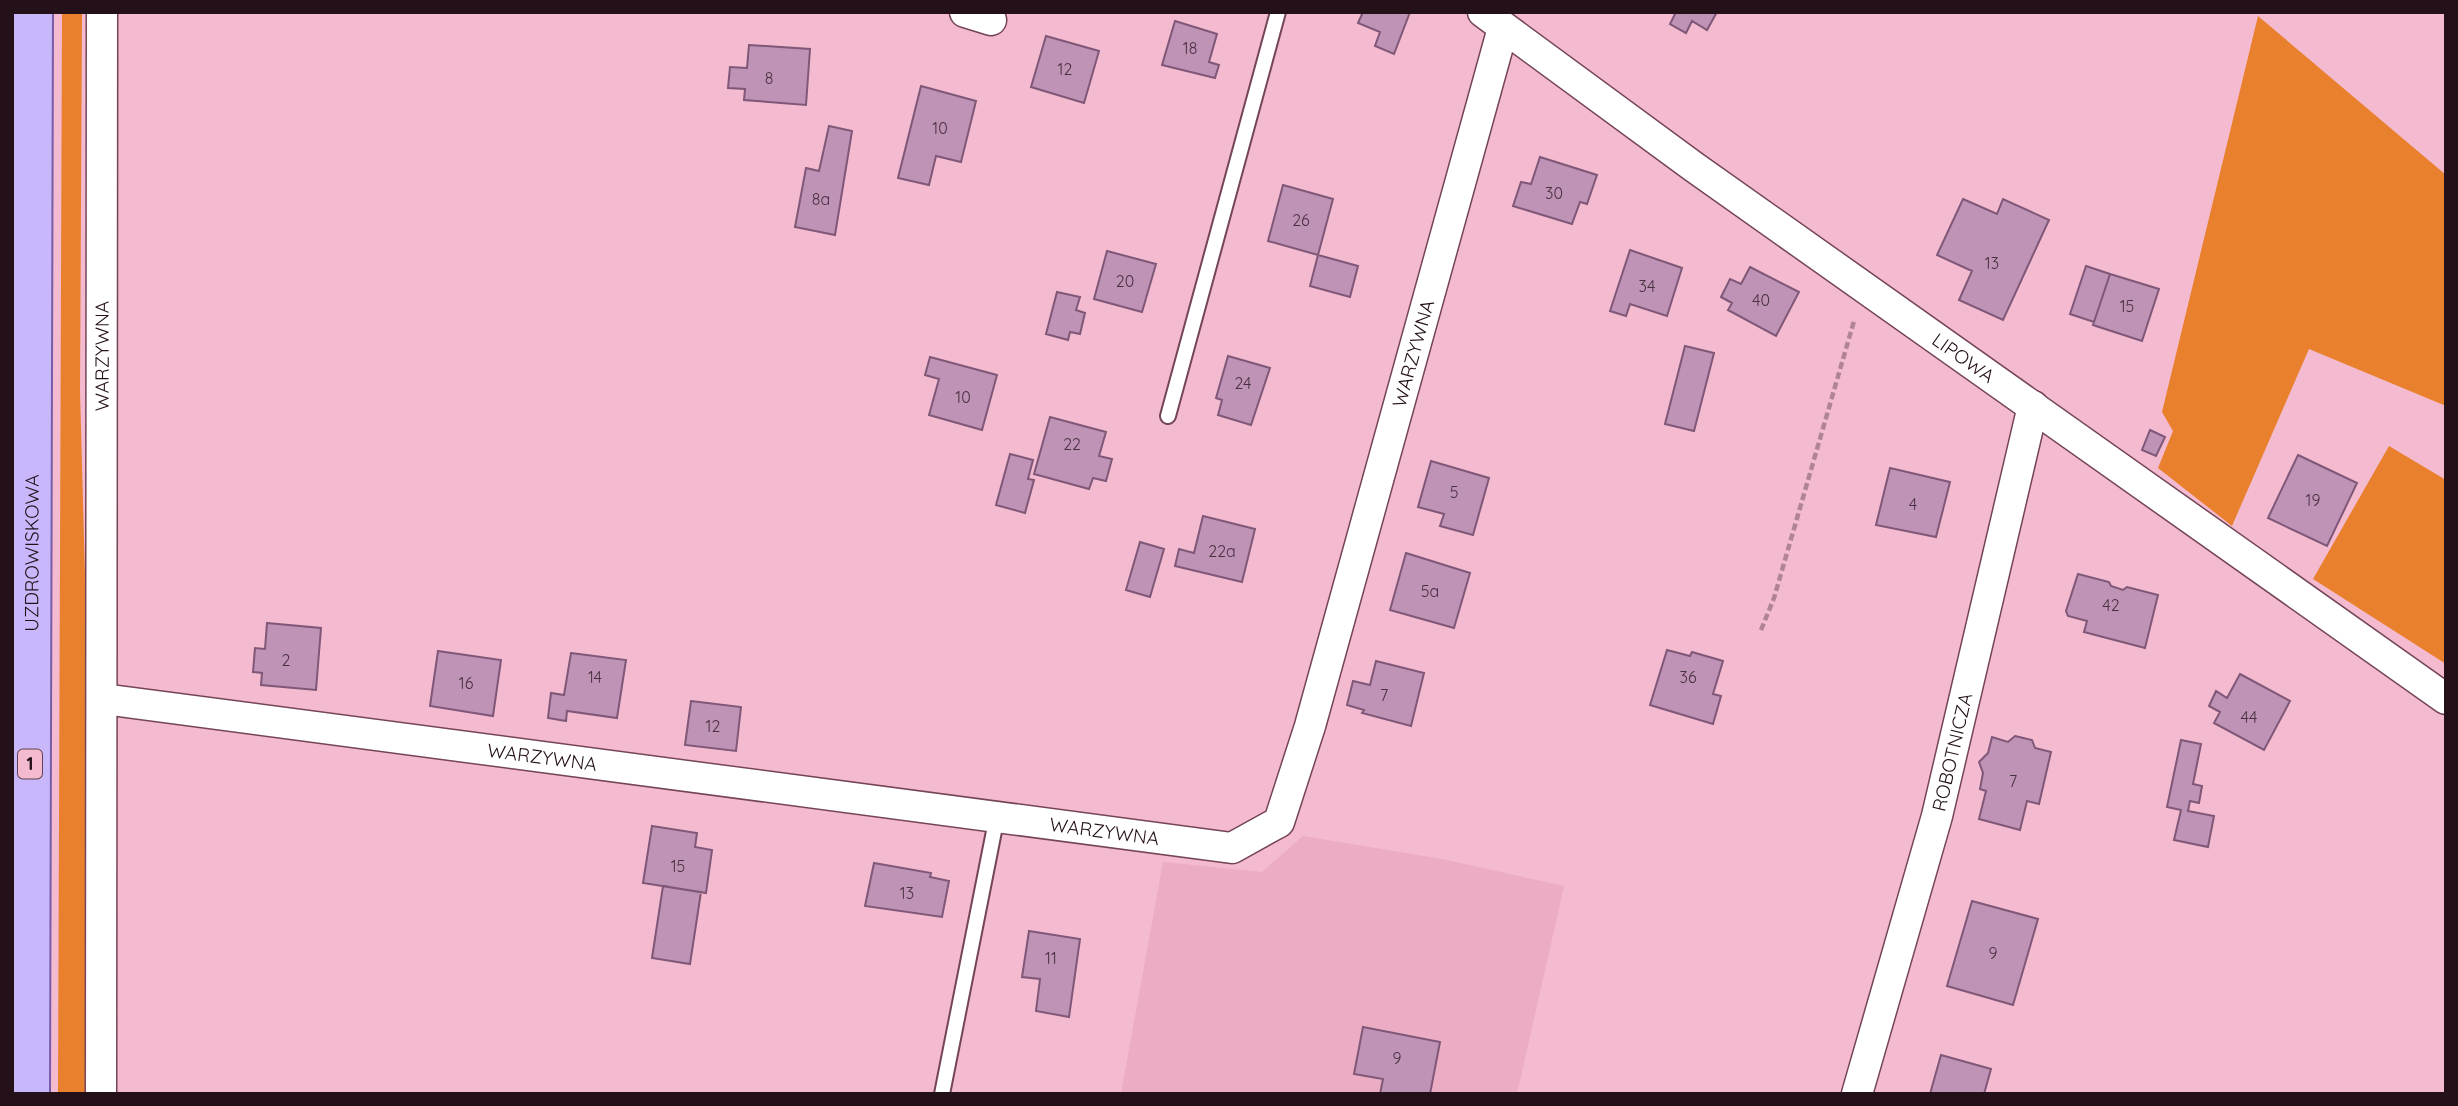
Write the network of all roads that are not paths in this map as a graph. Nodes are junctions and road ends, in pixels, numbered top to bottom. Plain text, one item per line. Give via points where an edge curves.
1 (33, 12) edge
2 (103, 12) edge
3 (1278, 12) edge
4 (1493, 20) edge
5 (2034, 406) junction
6 (1168, 416) dead end
7 (103, 699) junction
8 (2446, 699) edge
9 (997, 816) junction
10 (30, 1094) edge
11 (101, 1094) edge
12 (942, 1094) edge
13 (1857, 1094) edge

1 - 10 main road, UZDROWISKOWA / 1
2 - 7 street, WARZYWNA
3 - 6 lane
4 - 5 street, LIPOWA
4 - 9 street, WARZYWNA via 1310,726 1279,822 1233,848
5 - 8 street, LIPOWA
5 - 13 street, ROBOTNICZA via 1937,816
7 - 9 street, WARZYWNA
7 - 11 street, WARZYWNA
9 - 12 lane

